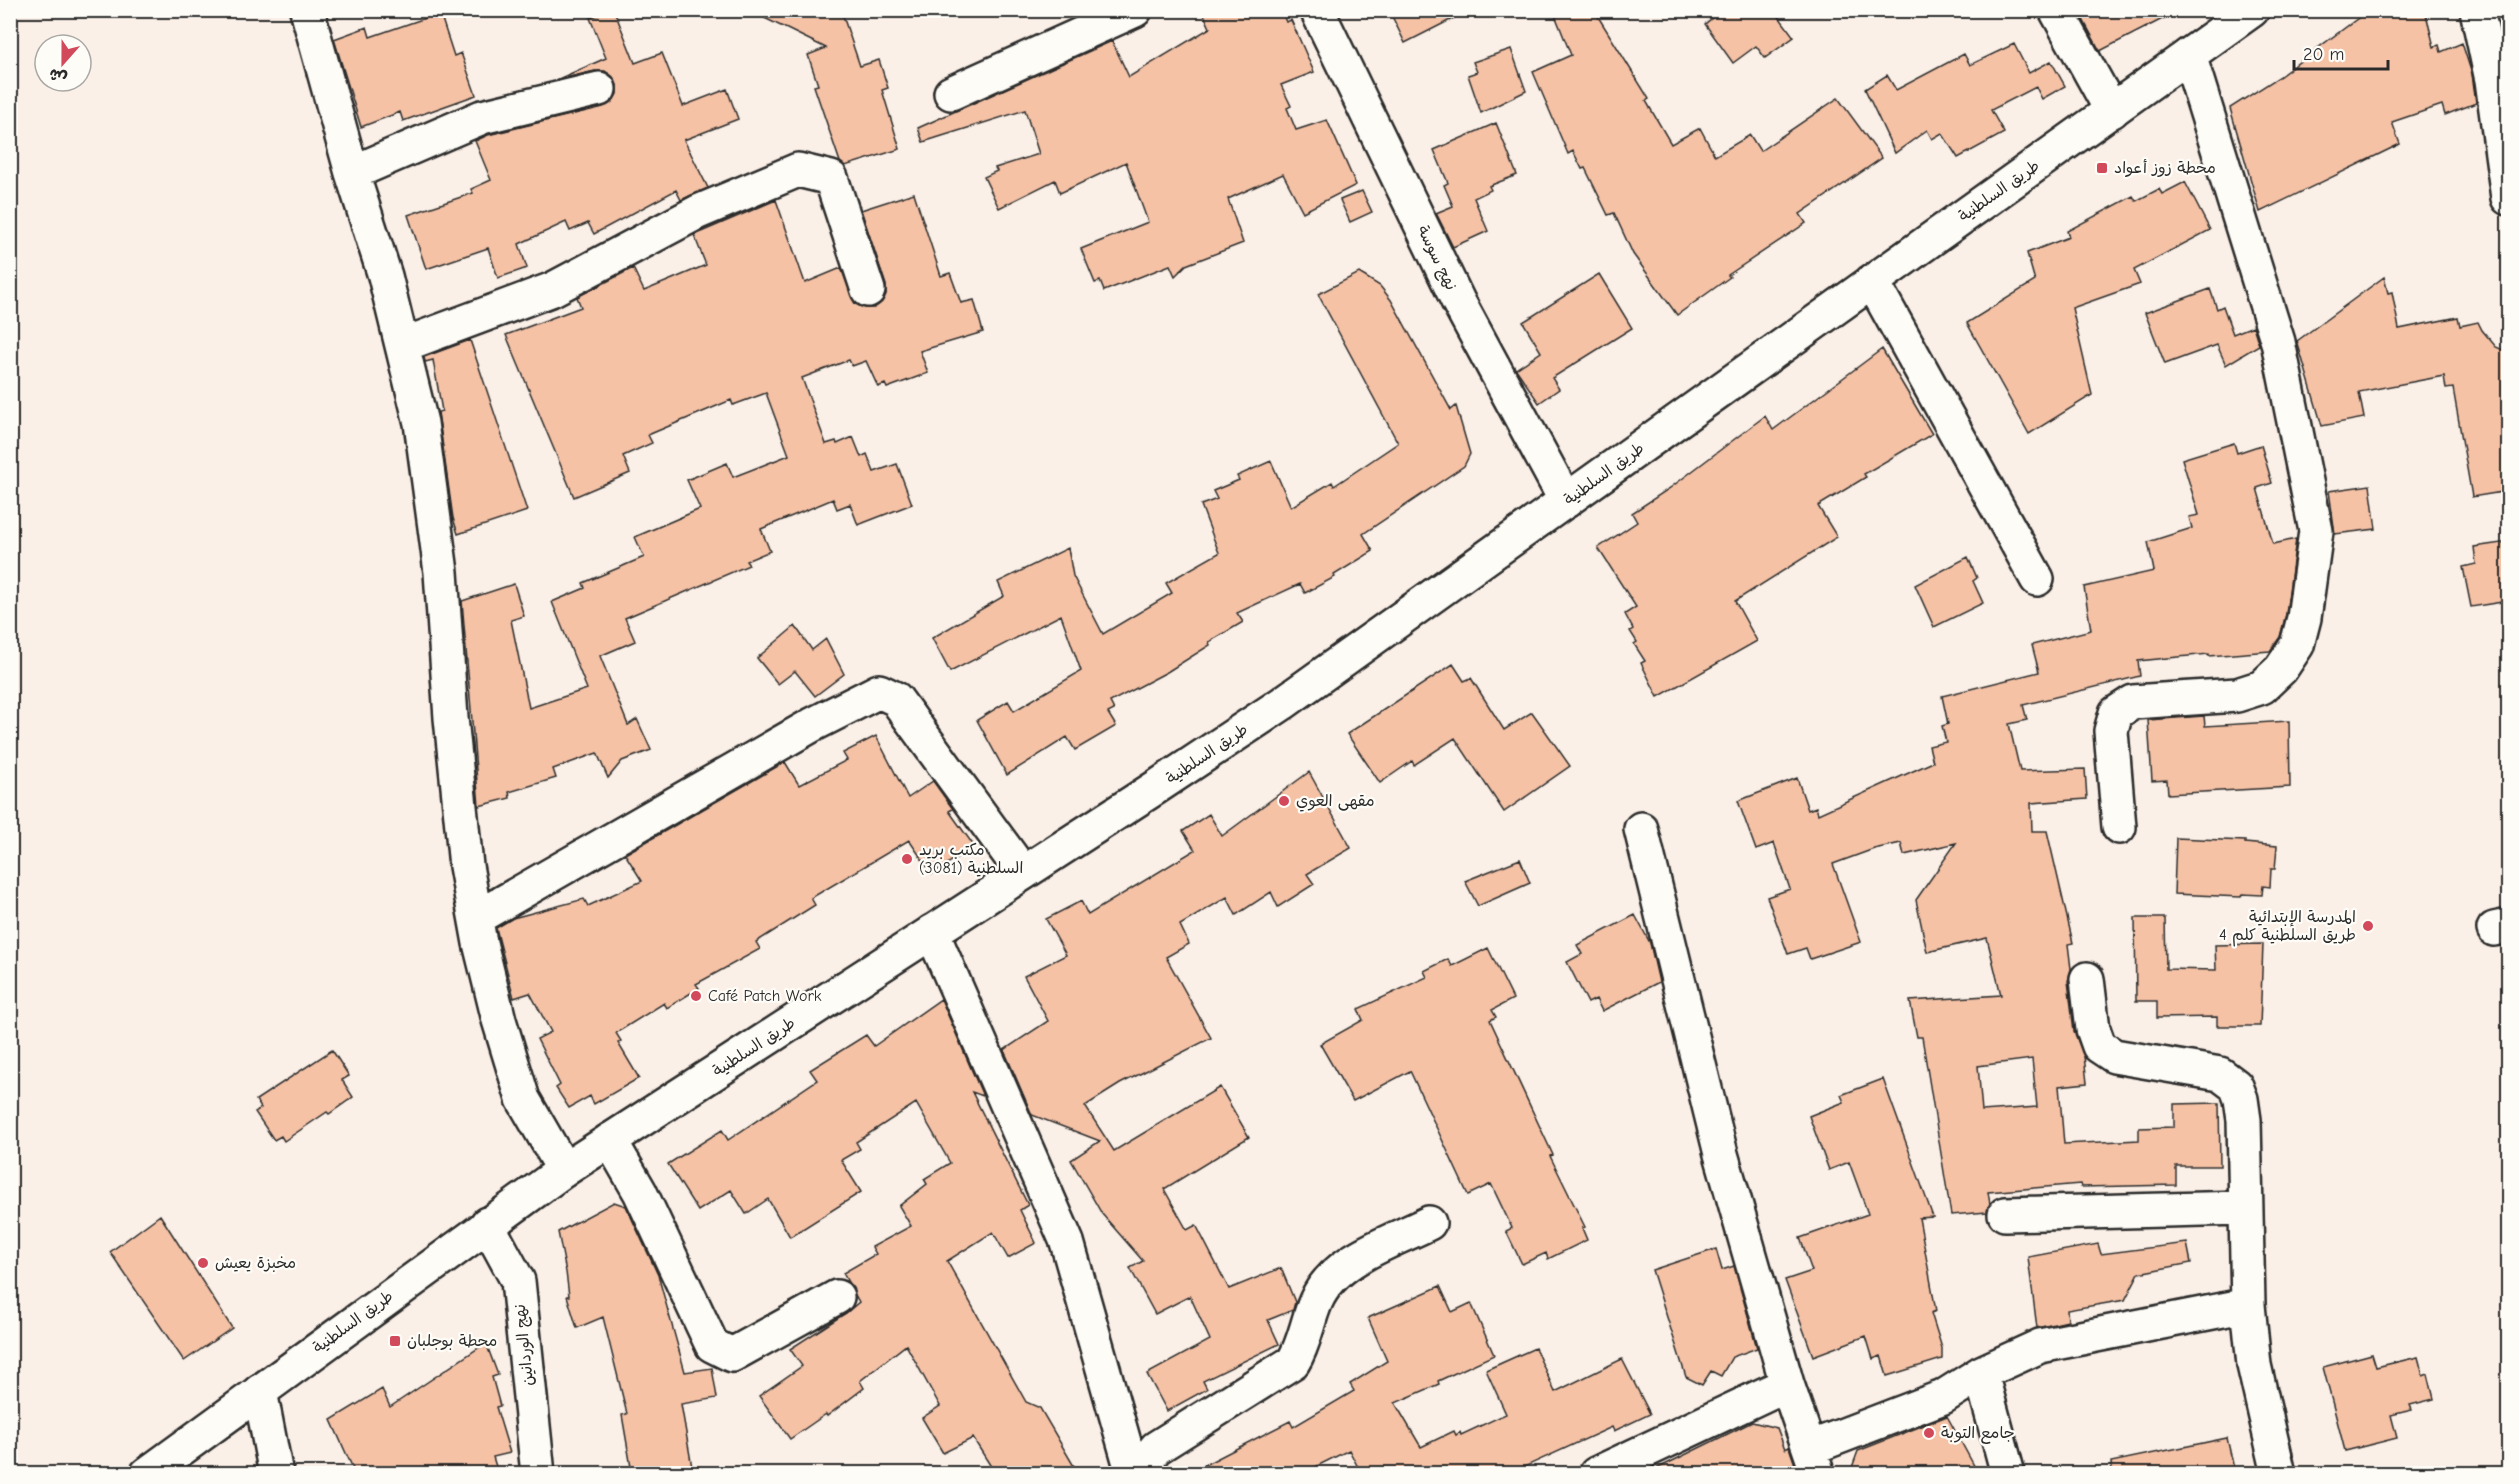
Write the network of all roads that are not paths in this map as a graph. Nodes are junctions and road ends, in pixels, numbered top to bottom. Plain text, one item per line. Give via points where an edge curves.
1 (307, 10) edge
2 (1135, 10) edge
3 (1317, 10) edge
4 (2056, 10) edge
5 (2252, 10) edge
6 (2477, 10) edge
7 (2189, 55) junction
8 (598, 89) dead end
9 (951, 93) dead end
10 (2112, 111) junction
11 (352, 173) junction
12 (2508, 198) edge
13 (1872, 281) junction
14 (868, 290) dead end
15 (403, 345) junction
16 (1566, 501) junction
17 (2037, 579) dead end
18 (2119, 827) dead end
19 (1641, 829) dead end
20 (1023, 873) junction
21 (476, 918) junction
22 (932, 932) junction
23 (2087, 979) dead end
24 (610, 1140) junction
25 (564, 1170) junction
26 (2244, 1208) junction
27 (2005, 1214) dead end
28 (1429, 1223) dead end
29 (487, 1224) junction
30 (837, 1297) dead end
31 (2248, 1305) junction
32 (1981, 1373) junction
33 (1787, 1384) junction
34 (260, 1391) junction
35 (1814, 1461) edge
36 (147, 1473) edge
37 (276, 1473) edge
38 (538, 1473) edge
39 (1135, 1473) edge
40 (1596, 1473) edge
41 (2008, 1473) edge
42 (2279, 1473) edge

1 - 11 street
2 - 9 street
3 - 16 street, نهج سوسة via 1458,301
4 - 10 street
5 - 7 street, طريق السلطنية
6 - 12 street via 2492,80
7 - 10 street, طريق السلطنية
7 - 18 street via 2278,342 2316,531 2297,645 2281,669 2262,687 2237,694 2133,702 2116,713 2111,731
8 - 11 street via 482,117
10 - 13 street, طريق السلطنية
11 - 15 street via 386,276
13 - 16 street, طريق السلطنية
13 - 17 street
14 - 15 street via 831,178 798,170 698,212 553,289
15 - 21 street via 422,423 441,572 462,832
16 - 20 street, طريق السلطنية via 1283,703
19 - 33 street via 1721,1154
20 - 21 street via 896,699 879,691 812,725
20 - 22 street, طريق السلطنية
21 - 25 street via 499,1020 523,1099
22 - 24 street, طريق السلطنية
22 - 39 street via 1067,1242
23 - 26 street via 2099,1046 2114,1056 2220,1074 2236,1086 2244,1120
24 - 25 street, طريق السلطنية
24 - 30 street via 640,1192 712,1345 732,1355
25 - 29 street, طريق السلطنية
26 - 27 street
26 - 31 street
28 - 39 street via 1356,1259 1332,1276 1316,1299 1302,1347 1293,1362 1171,1437
29 - 34 street, طريق السلطنية
29 - 38 street, نهج الوردانين via 518,1281
31 - 32 street via 2040,1347
31 - 42 street via 2254,1365
32 - 35 street via 1944,1397
32 - 41 street
33 - 35 street
33 - 40 street
34 - 36 street, طريق السلطنية
34 - 37 street

